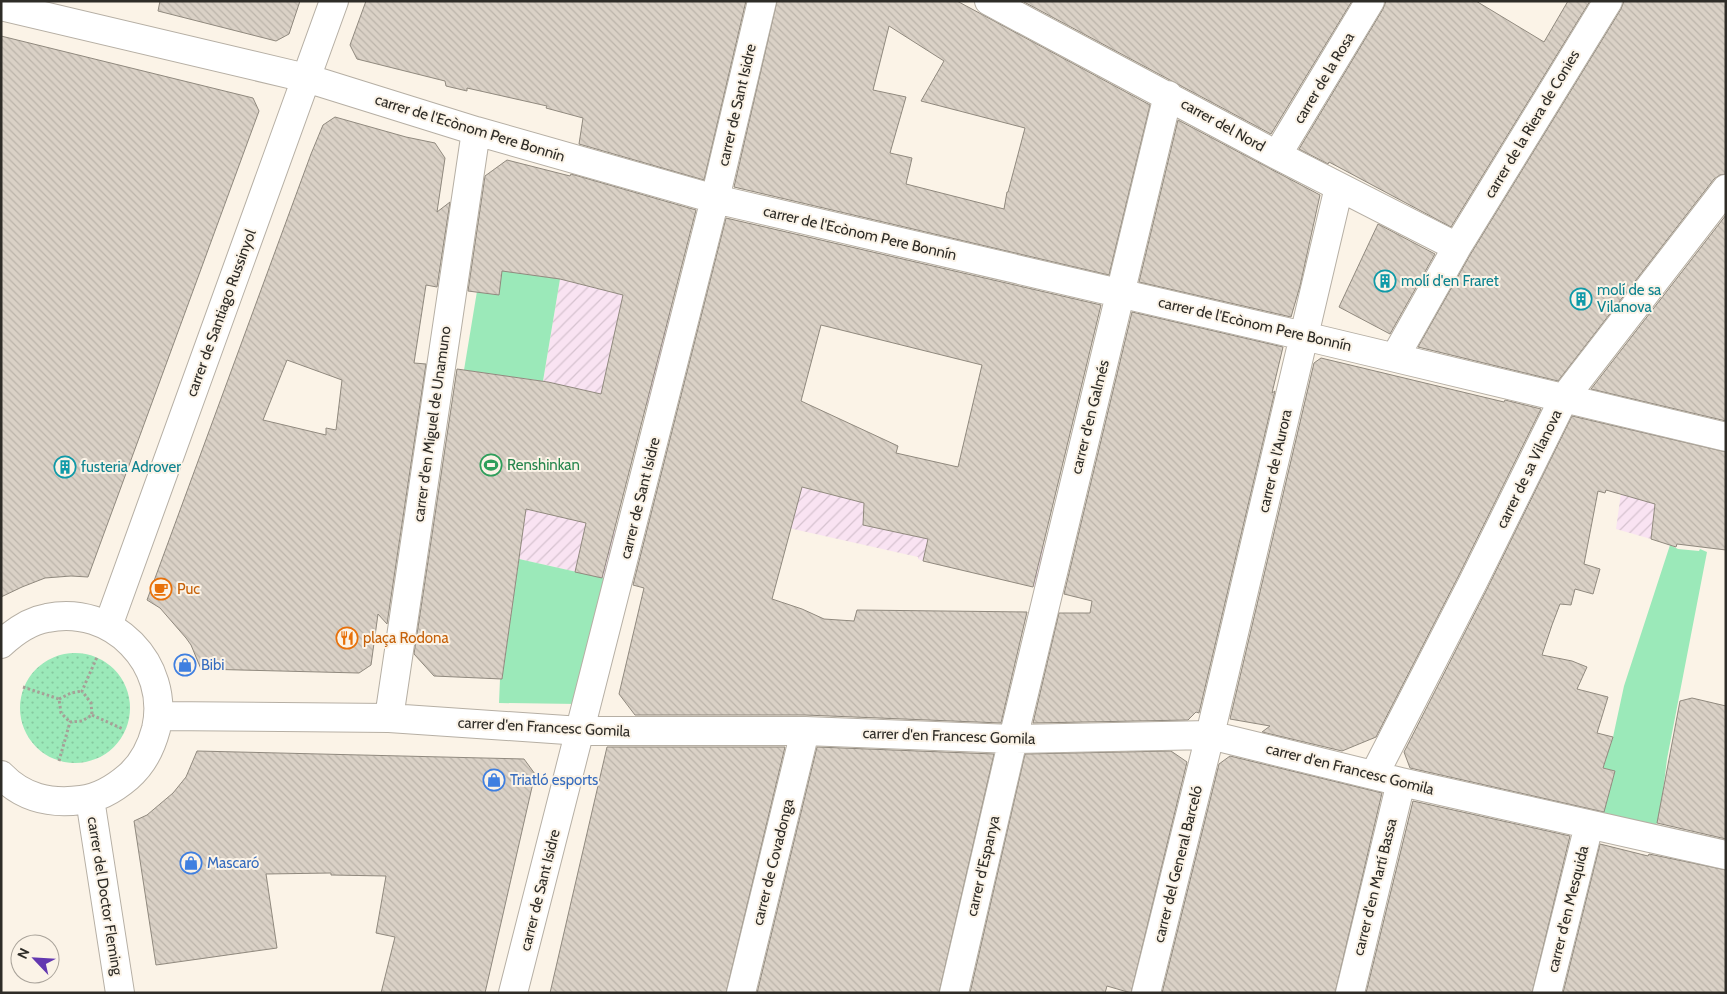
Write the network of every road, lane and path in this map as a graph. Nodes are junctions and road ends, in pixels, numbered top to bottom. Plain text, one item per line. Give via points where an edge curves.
1 (334, 1) edge
2 (762, 1) edge
3 (1370, 1) edge
4 (1608, 1) edge
5 (999, 3) edge
6 (1, 6) edge
7 (306, 78) junction
8 (1168, 95) junction
9 (476, 131) junction
10 (1277, 154) junction
11 (1338, 187) junction
12 (1726, 190) edge
13 (715, 199) junction
14 (1457, 247) junction
15 (1120, 293) junction
16 (1304, 336) junction
17 (1395, 357) junction
18 (1564, 398) junction
19 (1726, 437) edge
20 (108, 626) junction
21 (1, 644) edge
22 (96, 657) dead end
23 (23, 687) dead end
24 (82, 691) junction
25 (59, 699) junction
26 (92, 715) junction
27 (159, 716) junction
28 (389, 718) junction
29 (70, 722) junction
30 (125, 730) dead end
31 (581, 731) junction
32 (805, 731) junction
33 (1210, 735) junction
34 (1013, 739) junction
35 (60, 761) dead end
36 (1, 775) edge
37 (1374, 775) junction
38 (1401, 782) junction
39 (90, 799) junction
40 (1588, 825) junction
41 (1726, 855) edge
42 (120, 993) edge
43 (513, 993) edge
44 (741, 993) edge
45 (954, 993) edge
46 (1146, 993) edge
47 (1350, 993) edge
48 (1547, 993) edge

1 - 7 street, carrer de Santiago Russinyol
2 - 13 street, carrer de Sant Isidre
3 - 10 street, carrer de la Rosa
4 - 14 street, carrer de la Riera de Conies
5 - 8 street, carrer del Nord
6 - 7 street, carrer de l'Ecònom Pere Bonnín
7 - 9 street, carrer de l'Ecònom Pere Bonnín
7 - 20 street, carrer de Santiago Russinyol
8 - 10 street, carrer del Nord
8 - 15 street, carrer d'en Galmés
9 - 13 street, carrer de l'Ecònom Pere Bonnín
9 - 28 street, carrer d'en Miguel de Unamuno
10 - 11 street, carrer del Nord
11 - 14 street, carrer del Nord
11 - 16 street, carrer de l'Aurora
12 - 18 street, carrer de sa Vilanova
13 - 15 street, carrer de l'Ecònom Pere Bonnín
13 - 31 street, carrer de Sant Isidre
14 - 17 street, carrer de la Riera de Conies
15 - 16 street, carrer de l'Ecònom Pere Bonnín
15 - 34 street, carrer d'en Galmés
16 - 17 street, carrer de l'Ecònom Pere Bonnín
16 - 33 street, carrer de l'Aurora
17 - 18 street, carrer de l'Ecònom Pere Bonnín
18 - 19 street, carrer de l'Ecònom Pere Bonnín
18 - 37 street, carrer de sa Vilanova
20 - 21 street via 78,616 46,618 16,630
20 - 27 street via 130,642 147,663 157,689
22 - 24 path
23 - 25 path
24 - 25 path
24 - 26 path via 91,703
25 - 29 path via 61,713
26 - 29 path via 82,721
26 - 30 path
27 - 28 street, carrer d'en Francesc Gomila
27 - 39 street via 152,744 138,769 116,788
28 - 31 street, carrer d'en Francesc Gomila
29 - 35 path
31 - 32 street, carrer d'en Francesc Gomila
31 - 43 street, carrer de Sant Isidre
32 - 34 street, carrer d'en Francesc Gomila
32 - 44 street, carrer de Covadonga
33 - 34 street, carrer d'en Francesc Gomila
33 - 37 street, carrer d'en Francesc Gomila
33 - 46 street, carrer del General Barceló
34 - 45 street, carrer d'Espanya
36 - 39 street via 34,797 62,802
37 - 38 street, carrer d'en Francesc Gomila
38 - 40 street, carrer d'en Francesc Gomila
38 - 47 street, carrer d'en Martí Bassa
39 - 42 street, carrer del Doctor Fleming
40 - 41 street, carrer d'en Francesc Gomila
40 - 48 street, carrer d'en Mesquida

